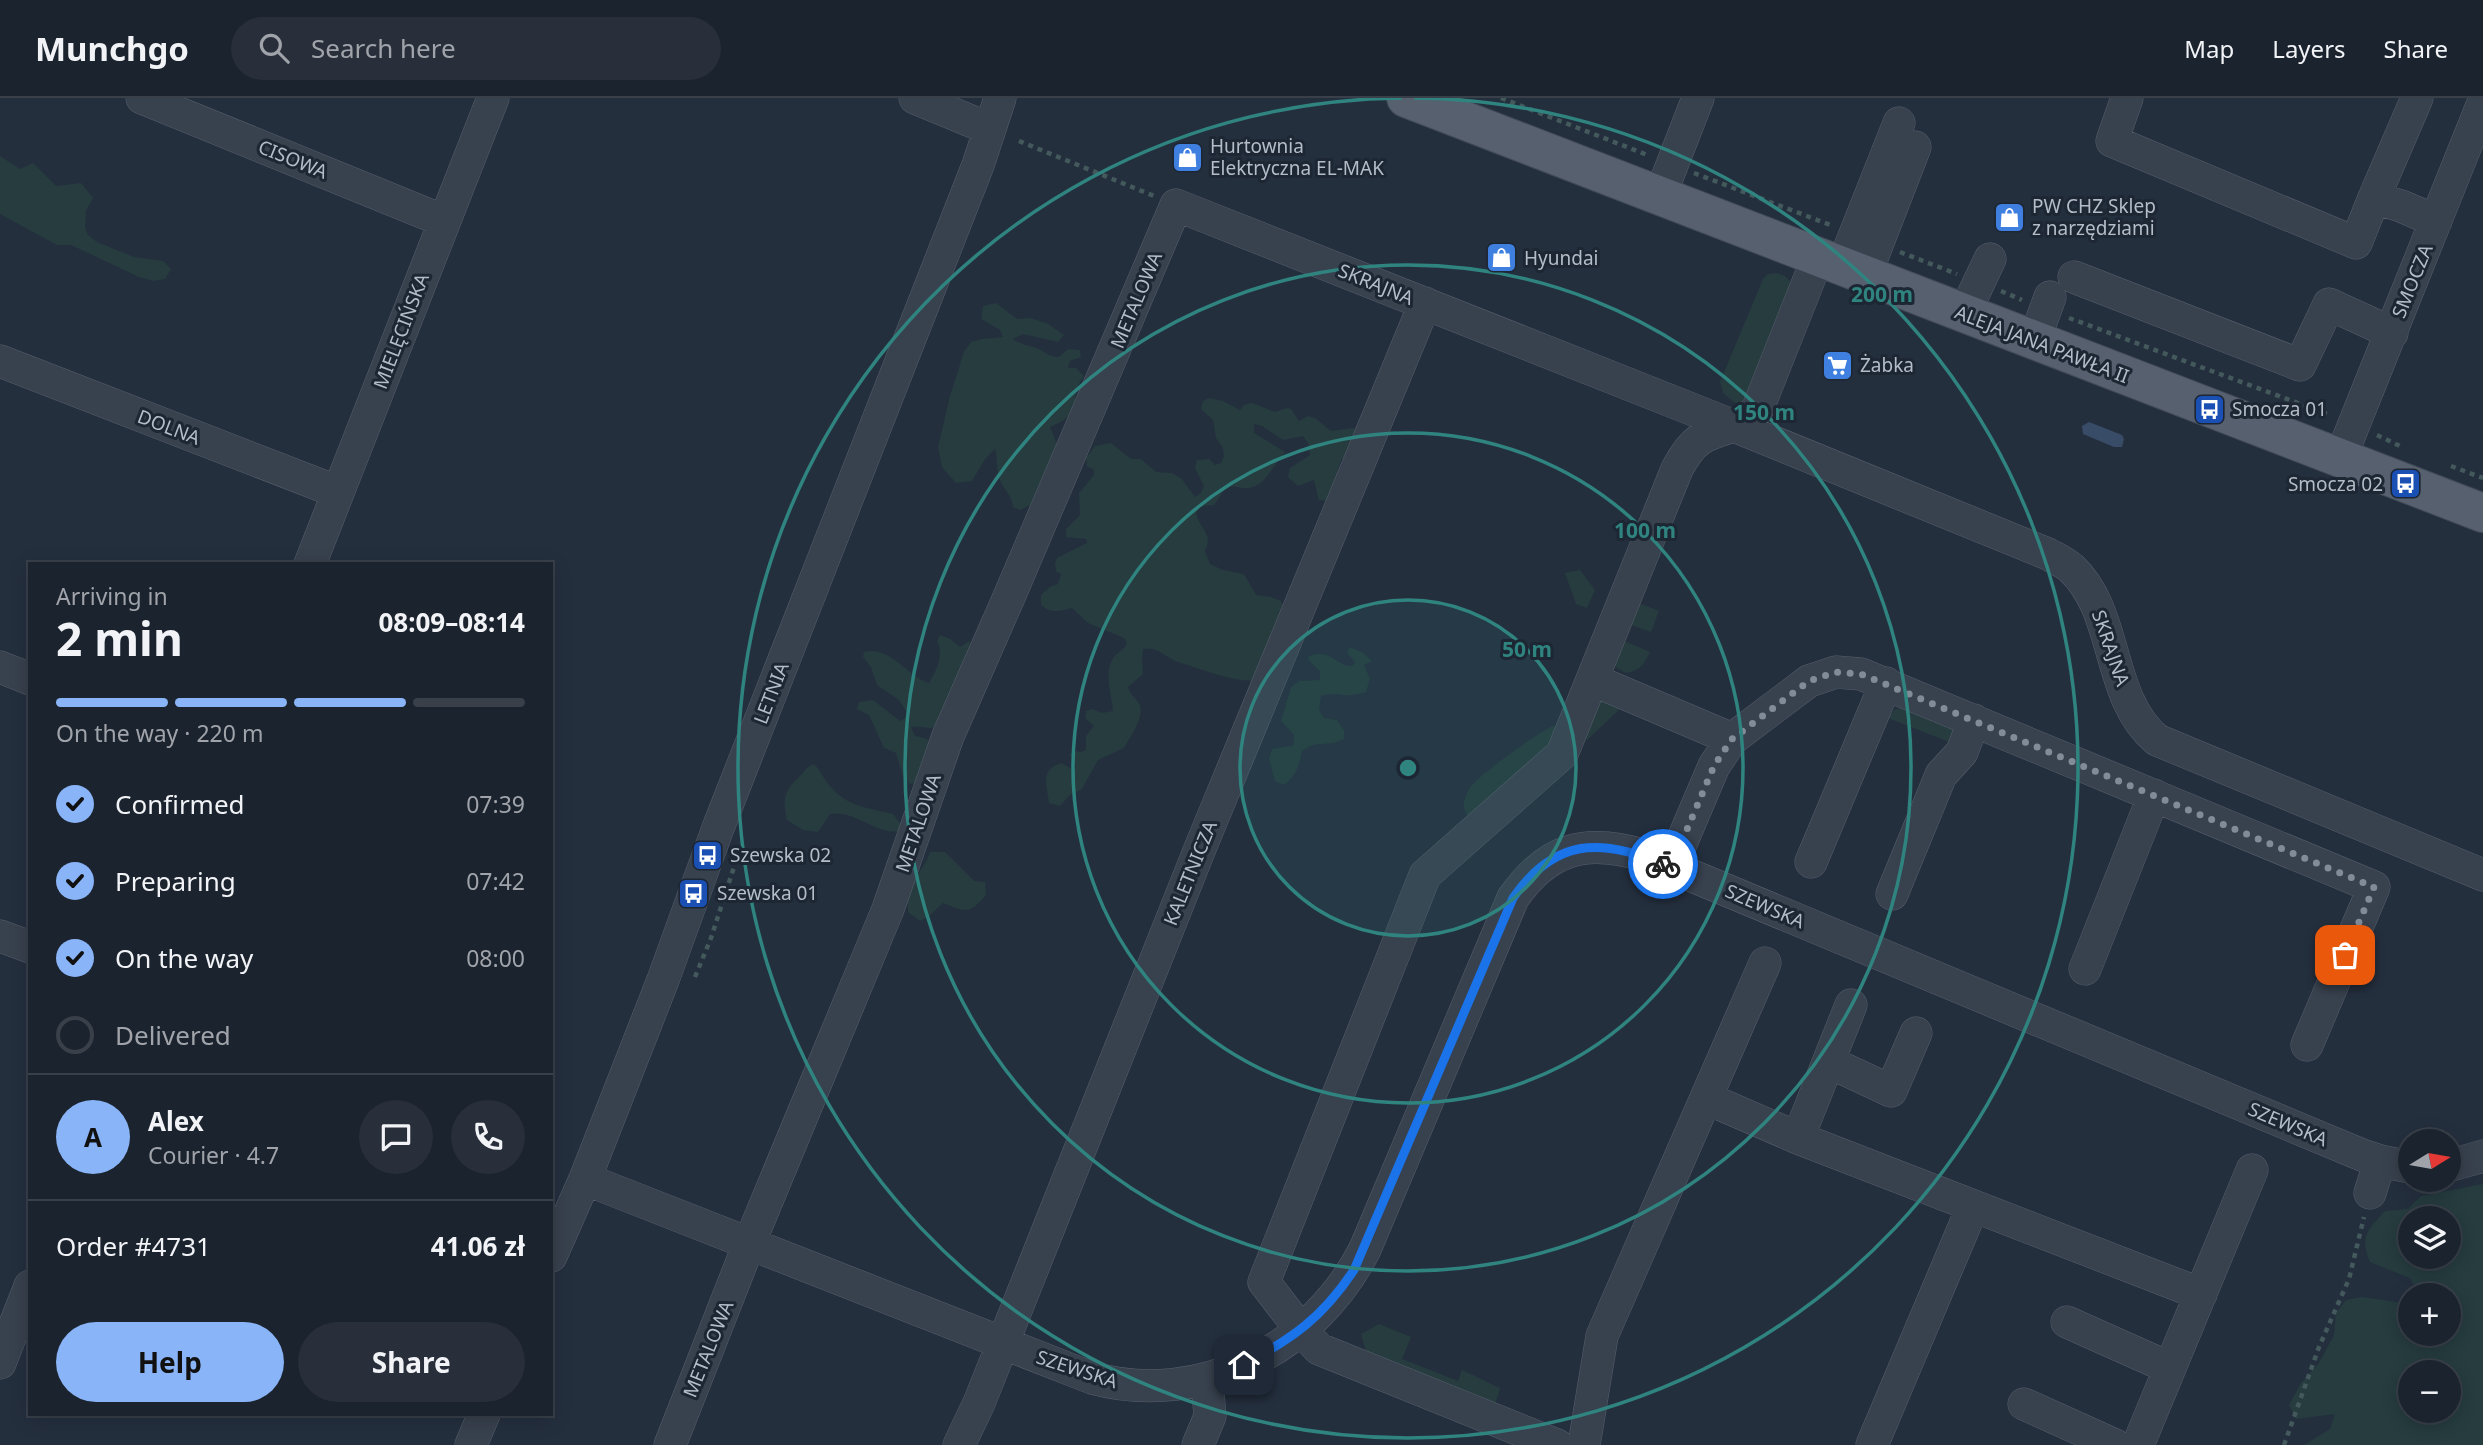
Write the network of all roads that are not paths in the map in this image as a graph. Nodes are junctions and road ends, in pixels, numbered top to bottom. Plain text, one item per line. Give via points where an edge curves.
1 (142, 98) edge
2 (493, 98) edge
3 (915, 98) edge
4 (992, 98) edge
5 (1000, 98) edge
6 (1406, 98) edge
7 (1680, 98) edge
8 (1698, 98) edge
9 (2127, 98) edge
10 (2417, 98) edge
11 (2483, 103) edge
12 (990, 129) junction
13 (1907, 135) dead end
14 (2475, 148) edge
15 (1653, 193) junction
16 (2374, 198) junction
17 (1176, 205) joint
18 (444, 221) junction
19 (2436, 222) junction
20 (1990, 259) dead end
21 (1842, 266) junction
22 (2074, 276) dead end
23 (2050, 297) dead end
24 (1425, 303) junction
25 (1964, 314) junction
26 (2392, 333) junction
27 (2034, 341) junction
28 (0, 361) edge
29 (1734, 425) junction
30 (2340, 460) junction
31 (338, 492) junction
32 (2483, 513) edge
33 (311, 562) edge
34 (0, 667) edge
35 (28, 678) edge
36 (1593, 680) junction
37 (1886, 683) junction
38 (1974, 720) junction
39 (1732, 739) junction
40 (2154, 795) junction
41 (1811, 862) dead end
42 (1671, 867) junction
43 (2483, 875) edge
44 (1892, 894) dead end
45 (0, 936) edge
46 (28, 946) edge
47 (1765, 963) dead end
48 (2085, 969) dead end
49 (1852, 1005) dead end
50 (1916, 1033) dead end
51 (2307, 1045) dead end
52 (1829, 1062) junction
53 (1706, 1098) junction
54 (1798, 1139) junction
55 (2483, 1156) edge
56 (2461, 1162) edge
57 (2395, 1164) edge
58 (2252, 1170) dead end
59 (584, 1179) junction
60 (2370, 1193) road end
61 (1973, 1206) junction
62 (750, 1244) junction
63 (553, 1251) edge
64 (28, 1291) edge
65 (2201, 1294) junction
66 (2067, 1322) dead end
67 (1301, 1330) junction
68 (1002, 1343) junction
69 (0, 1363) edge
70 (2171, 1368) junction
71 (1207, 1380) junction
72 (2024, 1404) dead end
73 (483, 1416) edge
74 (962, 1444) edge
75 (471, 1445) edge
76 (670, 1445) edge
77 (1198, 1445) edge
78 (1557, 1445) edge
79 (1584, 1445) edge
80 (1872, 1445) edge
81 (2115, 1445) edge
82 (2137, 1445) edge

1 - 18 street, CISOWA
2 - 18 street, MIELĘCIŃSKA
3 - 12 street
4 - 12 street, LETNIA
5 - 12 street, LETNIA
6 - 15 main road, ALEJA JANA PAWŁA II
7 - 15 street
8 - 15 street
9 - 16 street via 2112,141 2356,243
10 - 16 street
11 - 14 street, SMOCZA
12 - 59 street, LETNIA
13 - 21 street
14 - 19 street, SMOCZA
15 - 21 main road, ALEJA JANA PAWŁA II
16 - 19 street
17 - 24 street, SKRAJNA
17 - 62 street, METALOWA via 948,736 888,909
18 - 31 street, MIELĘCIŃSKA
19 - 26 street, SMOCZA
20 - 25 street
21 - 25 main road, ALEJA JANA PAWŁA II
21 - 29 street via 1758,408
22 - 26 street via 2300,365 2329,304
23 - 27 street
24 - 29 street, SKRAJNA
24 - 68 street, KALETNICZA
25 - 27 main road, ALEJA JANA PAWŁA II
26 - 30 street, SMOCZA
27 - 30 main road, ALEJA JANA PAWŁA II
28 - 31 street, DOLNA
29 - 36 street via 1689,447
29 - 43 street, SKRAJNA via 2070,567 2096,604 2134,711 2157,740
30 - 32 main road, ALEJA JANA PAWŁA II
31 - 33 street, MIELĘCIŃSKA
34 - 35 street
36 - 39 street
36 - 67 street via 1562,754 1425,875 1264,1282
37 - 38 street
37 - 39 street via 1836,672 1809,681
37 - 41 street
38 - 40 street
38 - 44 street via 1962,752 1941,775
39 - 42 street via 1714,766
40 - 48 street
40 - 51 street via 2374,887
42 - 57 street, SZEWSKA
42 - 67 street, SZEWSKA via 1622,849 1599,846 1560,854 1526,879 1513,898 1365,1249 1341,1290
45 - 46 street
47 - 53 street
49 - 52 street
50 - 52 street via 1891,1091
52 - 54 street
53 - 54 street
53 - 79 street via 1602,1336
54 - 61 street
55 - 56 street
57 - 60 street
58 - 65 street
59 - 62 street, SZEWSKA
59 - 63 street, LETNIA
61 - 65 street
61 - 80 street
62 - 68 street, SZEWSKA
62 - 76 street, METALOWA
64 - 69 street
65 - 70 street
66 - 70 street
67 - 71 street, SZEWSKA via 1244,1365
67 - 78 street via 1319,1349
68 - 71 street, SZEWSKA via 1107,1382 1160,1387
68 - 74 street, KALETNICZA
70 - 82 street
71 - 77 street via 1210,1416
72 - 81 street
73 - 75 street

